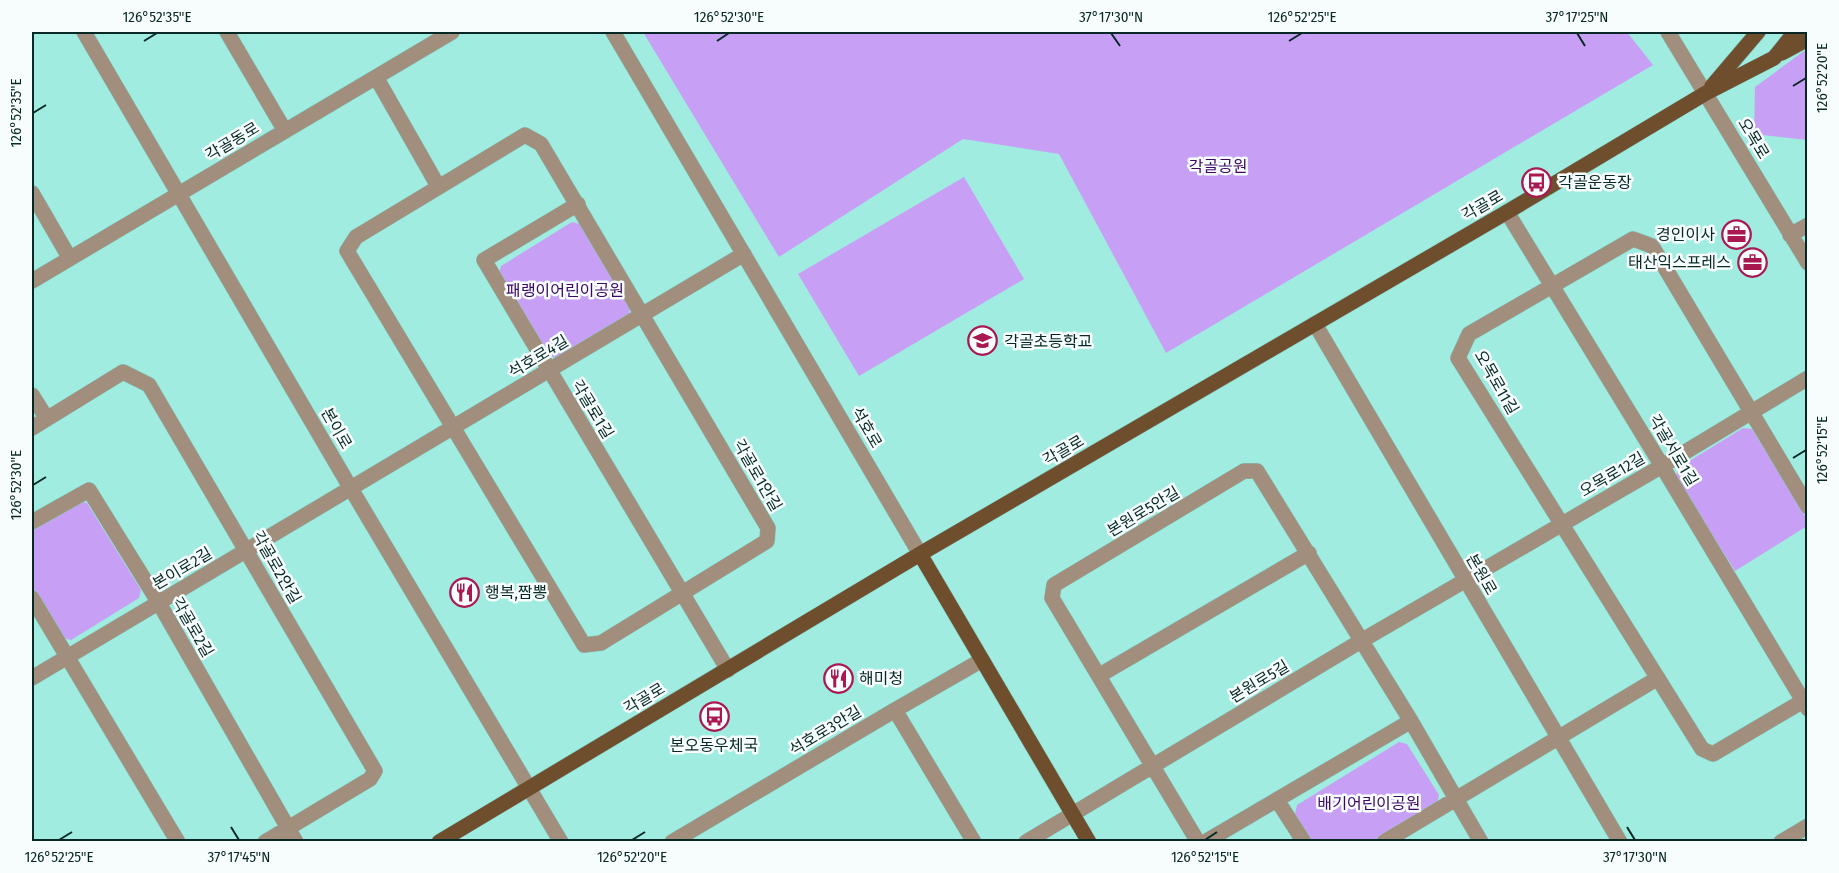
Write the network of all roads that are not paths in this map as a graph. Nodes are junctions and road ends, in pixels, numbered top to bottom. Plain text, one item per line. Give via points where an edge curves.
1 (84, 32) edge
2 (227, 32) edge
3 (452, 32) edge
4 (613, 32) edge
5 (1668, 32) edge
6 (1758, 32) edge
7 (1795, 32) edge
8 (1808, 39) edge
9 (1774, 58) junction
10 (376, 76) junction
11 (1707, 93) junction
12 (285, 130) junction
13 (438, 186) junction
14 (32, 193) edge
15 (179, 194) junction
16 (578, 204) junction
17 (1506, 212) junction
18 (1808, 225) edge
19 (1791, 235) junction
20 (744, 254) junction
21 (69, 258) junction
22 (1808, 263) edge
23 (32, 281) edge
24 (1551, 286) junction
25 (643, 314) junction
26 (1316, 324) junction
27 (550, 371) junction
28 (1808, 378) edge
29 (32, 395) edge
30 (1750, 412) junction
31 (46, 419) junction
32 (32, 428) edge
33 (452, 428) junction
34 (1662, 466) junction
35 (350, 487) junction
36 (1808, 507) edge
37 (32, 522) edge
38 (1562, 524) junction
39 (246, 549) junction
40 (1309, 553) junction
41 (920, 554) junction
42 (1465, 581) junction
43 (681, 593) junction
44 (32, 598) edge
45 (159, 603) junction
46 (1361, 641) junction
47 (67, 657) junction
48 (982, 660) junction
49 (728, 670) junction
50 (1100, 675) junction
51 (32, 678) edge
52 (1658, 678) junction
53 (1806, 702) edge
54 (895, 710) junction
55 (1411, 721) junction
56 (1558, 737) junction
57 (1153, 765) junction
58 (529, 787) junction
59 (1456, 799) junction
60 (1277, 800) junction
61 (1072, 813) junction
62 (1808, 826) edge
63 (292, 835) edge
64 (178, 842) edge
65 (265, 842) edge
66 (439, 842) edge
67 (561, 842) edge
68 (672, 842) edge
69 (974, 842) edge
70 (1026, 842) edge
71 (1089, 842) edge
72 (1198, 842) edge
73 (1205, 842) edge
74 (1304, 842) edge
75 (1384, 842) edge
76 (1481, 842) edge
77 (1620, 842) edge
78 (1781, 842) edge

1 - 15 street, 본이로
2 - 12 street
3 - 10 street, 각골동로
4 - 20 street, 석호로
5 - 11 street, 오목로
6 - 11 main road, 각골로
7 - 9 main road, 각골로
8 - 9 main road
9 - 11 main road, 각골로
10 - 12 street, 각골동로
10 - 13 street
11 - 17 main road, 각골로
11 - 19 street, 오목로
12 - 15 street, 각골동로
13 - 16 street, 각골로1안길 via 525,135 541,144
13 - 33 street, 각골로1안길 via 356,237 347,251
14 - 21 street
15 - 21 street, 각골동로
15 - 35 street, 본이로
16 - 25 street, 각골로1안길
16 - 27 street, 각골로1길 via 484,260
17 - 24 street, 각골서로1길
17 - 26 main road, 각골로
18 - 19 street
19 - 22 street, 오목로
20 - 25 street, 석호로4길
20 - 41 street, 석호로
21 - 23 street, 각골동로
24 - 30 street, 오목로11길 via 1633,239 1652,246
24 - 34 street, 각골서로1길
24 - 38 street, 오목로11길 via 1469,334 1458,358
25 - 27 street, 석호로4길
25 - 43 street, 각골로1안길 via 768,528 767,541
26 - 41 main road, 각골로
26 - 42 street, 본원로
27 - 33 street, 석호로4길
27 - 43 street, 각골로1길
28 - 30 street, 오목로12길
29 - 31 street
30 - 34 street, 오목로12길
30 - 36 street, 오목로11길
31 - 32 street, 각골로2안길
31 - 39 street, 각골로2안길 via 123,372 148,385
33 - 35 street, 석호로4길
33 - 43 street, 각골로1안길 via 584,645 601,643
34 - 38 street, 오목로12길
34 - 53 street, 각골서로1길
35 - 39 street, 본이로2길
35 - 58 street, 본이로
37 - 45 street, 각골로2길 via 89,490
38 - 42 street, 오목로12길
38 - 52 street, 오목로11길
39 - 45 street, 본이로2길
39 - 63 street, 각골로2안길 via 375,771 370,779
40 - 46 street, 본원로5안길
40 - 50 street
40 - 50 street, 본원로5안길 via 1257,471 1244,471 1054,585 1052,598
41 - 48 main road, 석호로
41 - 49 main road, 각골로
42 - 46 street, 본원로5길
42 - 56 street, 본원로
43 - 49 street, 각골로1길
44 - 47 street
45 - 47 street, 본이로2길
45 - 63 street, 각골로2길
46 - 55 street, 본원로5안길
46 - 57 street, 본원로5길
47 - 51 street, 본이로2길
47 - 64 street
48 - 54 street, 석호로3안길
48 - 61 main road, 석호로
49 - 58 main road, 각골로
50 - 57 street, 본원로5안길
52 - 53 street, 오목로11길 via 1702,749 1713,754
52 - 56 street
54 - 68 street, 석호로3안길
54 - 69 street
55 - 59 street, 본원로5안길
55 - 60 street
56 - 59 street
56 - 77 street, 본원로
57 - 61 street, 본원로5길
57 - 72 street, 본원로5안길
58 - 66 main road, 각골로
58 - 67 street, 본이로
59 - 75 street
59 - 76 street, 본원로5안길
60 - 73 street
60 - 74 street
61 - 70 street, 본원로5길
61 - 71 main road, 석호로
62 - 78 street
63 - 65 street, 각골로2안길

